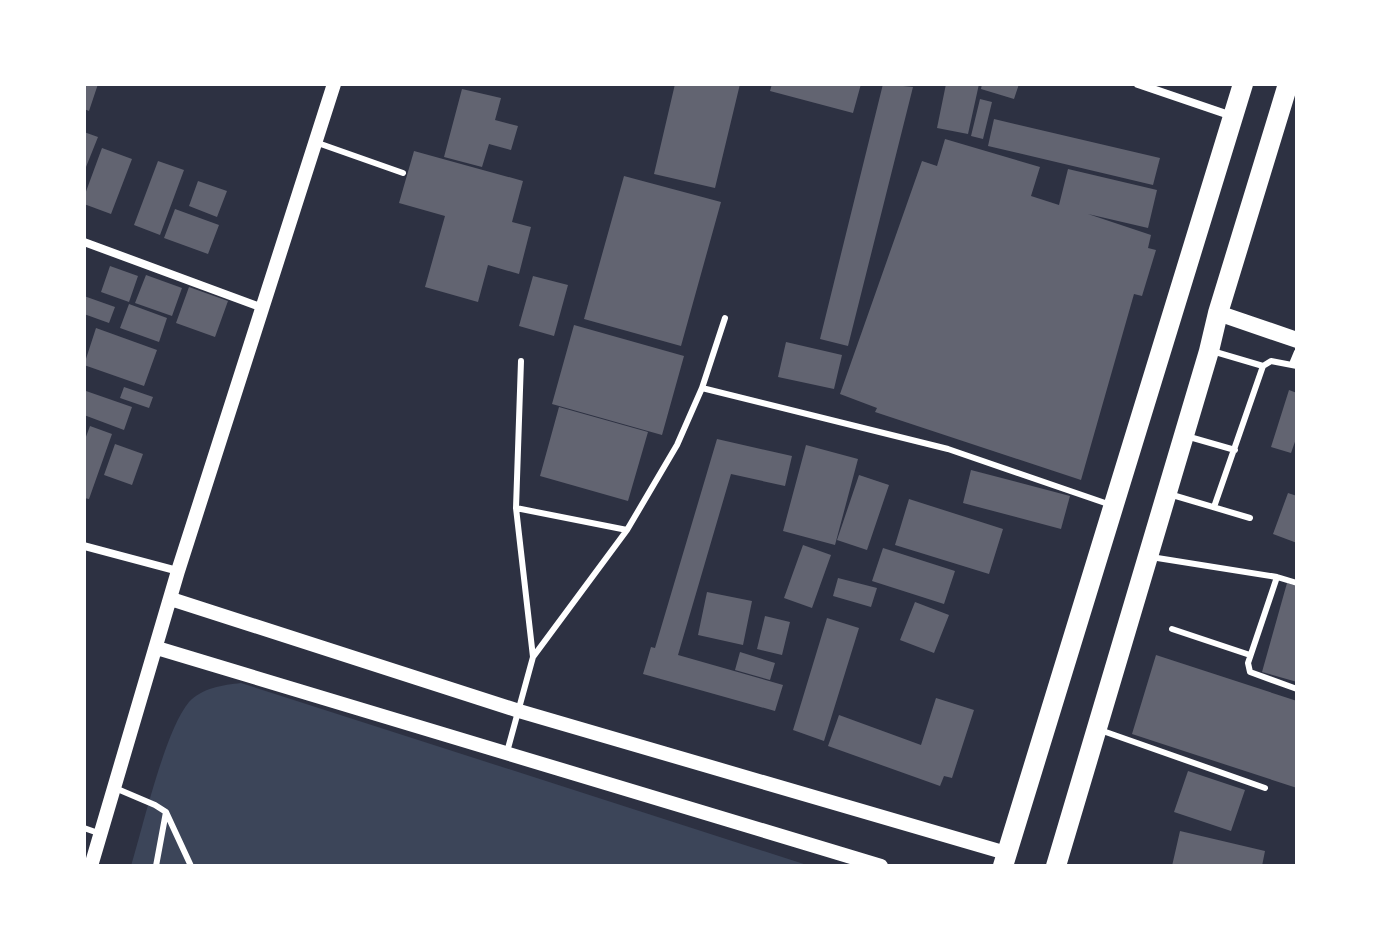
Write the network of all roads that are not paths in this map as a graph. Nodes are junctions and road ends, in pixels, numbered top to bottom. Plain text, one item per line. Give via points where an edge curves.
1 (334, 84) edge
2 (1138, 84) edge
3 (1288, 84) edge
4 (1242, 86) edge
5 (1233, 116) junction
6 (315, 142) junction
7 (403, 173) dead end
8 (84, 242) edge
9 (264, 308) junction
10 (1218, 313) junction
11 (725, 318) dead end
12 (1297, 340) edge
13 (1209, 351) junction
14 (1297, 352) edge
15 (521, 361) dead end
16 (1295, 365) edge
17 (1263, 366) junction
18 (702, 388) junction
19 (1183, 435) junction
20 (1235, 450) junction
21 (1166, 493) junction
22 (1114, 507) junction
23 (1214, 507) junction
24 (516, 508) junction
25 (1250, 518) dead end
26 (627, 530) junction
27 (84, 546) edge
28 (1147, 556) junction
29 (178, 571) junction
30 (1277, 577) junction
31 (1297, 583) edge
32 (171, 599) junction
33 (1172, 629) dead end
34 (157, 648) junction
35 (1250, 655) junction
36 (533, 657) junction
37 (1297, 689) edge
38 (519, 711) junction
39 (1097, 729) junction
40 (507, 752) junction
41 (115, 788) junction
42 (1265, 788) dead end
43 (166, 812) junction
44 (84, 828) edge
45 (101, 834) junction
46 (1005, 860) edge
47 (91, 866) edge
48 (156, 866) edge
49 (191, 866) edge
50 (881, 866) edge
51 (1056, 866) edge

1 - 6 street
2 - 5 street
3 - 10 highway
4 - 5 highway
5 - 22 highway
6 - 7 lane
6 - 9 street
8 - 9 street
9 - 29 street
10 - 12 main road
10 - 13 highway
11 - 18 lane
13 - 17 lane
13 - 19 highway
14 - 16 lane
15 - 24 lane
16 - 17 lane via 1271,361
17 - 20 lane
18 - 22 lane via 948,449
18 - 26 lane via 677,445
19 - 20 lane
19 - 21 highway
20 - 23 lane
21 - 23 lane
21 - 28 highway
22 - 46 highway
23 - 25 lane
24 - 26 lane
24 - 36 lane
26 - 36 lane
27 - 29 street
28 - 30 lane
28 - 39 highway
29 - 32 street
30 - 31 lane
30 - 35 lane
32 - 34 street
32 - 38 street
33 - 35 lane
34 - 40 street
34 - 41 street
35 - 37 lane via 1250,672
36 - 38 lane
38 - 40 lane
38 - 46 street
39 - 42 lane
39 - 51 highway
40 - 50 street
41 - 43 lane
41 - 45 street
43 - 48 lane
43 - 49 lane
44 - 45 lane
45 - 47 street

